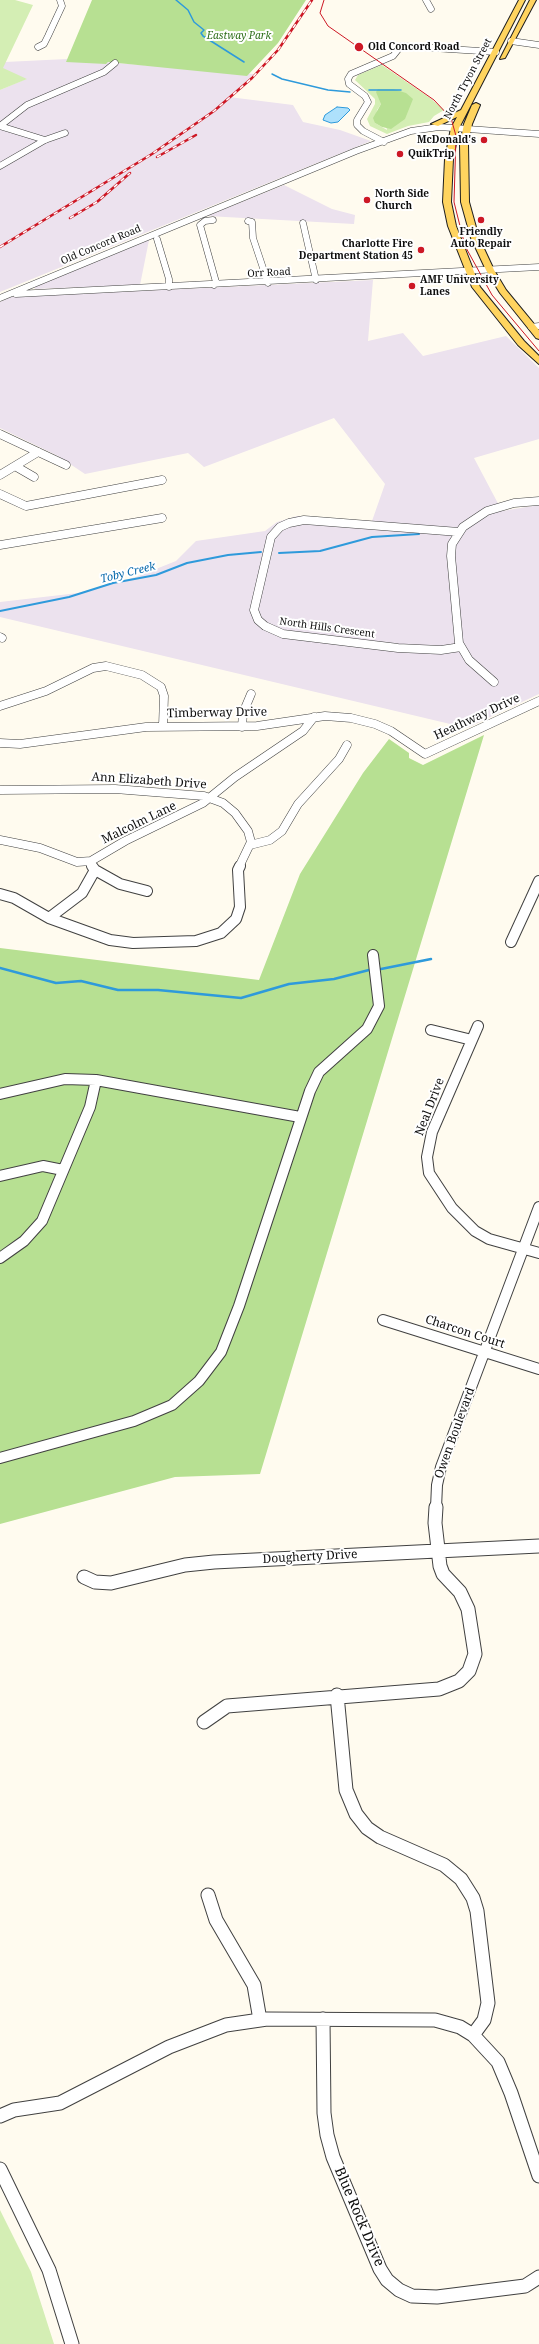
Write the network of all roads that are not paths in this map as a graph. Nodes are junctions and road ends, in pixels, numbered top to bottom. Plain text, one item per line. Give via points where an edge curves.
1 (60, 0) edge
2 (426, 0) edge
3 (522, 0) edge
4 (533, 0) edge
5 (431, 9) dead end
6 (510, 24) junction
7 (512, 40) junction
8 (539, 45) edge
9 (38, 47) dead end
10 (496, 52) junction
11 (115, 63) dead end
12 (496, 68) dead end
13 (481, 97) dead end
14 (465, 111) junction
15 (435, 124) junction
16 (0, 126) edge
17 (456, 126) junction
18 (467, 128) junction
19 (65, 133) dead end
20 (539, 134) edge
21 (45, 140) junction
22 (384, 140) junction
23 (0, 166) edge
24 (213, 220) dead end
25 (248, 221) dead end
26 (303, 223) dead end
27 (157, 239) dead end
28 (539, 267) edge
29 (490, 270) junction
30 (469, 271) junction
31 (316, 280) junction
32 (268, 283) junction
33 (214, 285) junction
34 (169, 287) junction
35 (0, 294) edge
36 (9, 294) junction
37 (0, 298) edge
38 (535, 327) edge
39 (539, 336) edge
40 (539, 361) edge
41 (0, 434) edge
42 (8, 437) junction
43 (0, 442) edge
44 (38, 452) junction
45 (66, 465) dead end
46 (15, 466) junction
47 (0, 475) edge
48 (34, 477) dead end
49 (162, 480) dead end
50 (0, 494) edge
51 (539, 501) edge
52 (162, 518) dead end
53 (458, 532) junction
54 (0, 545) edge
55 (461, 647) junction
56 (494, 682) dead end
57 (251, 694) dead end
58 (539, 701) edge
59 (0, 706) edge
60 (314, 717) junction
61 (163, 726) junction
62 (242, 727) junction
63 (0, 743) edge
64 (348, 745) dead end
65 (425, 754) joint
66 (0, 790) edge
67 (209, 797) junction
68 (0, 840) edge
69 (250, 845) junction
70 (88, 862) junction
71 (95, 870) junction
72 (539, 881) edge
73 (147, 891) dead end
74 (0, 894) edge
75 (49, 918) junction
76 (511, 942) dead end
77 (373, 954) dead end
78 (478, 1026) dead end
79 (431, 1030) dead end
80 (472, 1040) junction
81 (96, 1080) junction
82 (0, 1094) edge
83 (300, 1117) junction
84 (63, 1170) junction
85 (0, 1176) edge
86 (539, 1207) edge
87 (523, 1250) junction
88 (539, 1253) edge
89 (0, 1258) edge
90 (383, 1320) dead end
91 (485, 1352) junction
92 (539, 1369) edge
93 (0, 1458) edge
94 (539, 1546) edge
95 (438, 1550) junction
96 (84, 1577) dead end
97 (337, 1695) junction
98 (204, 1722) dead end
99 (208, 1894) dead end
100 (322, 2018) junction
101 (260, 2020) junction
102 (473, 2035) junction
103 (0, 2116) edge
104 (0, 2169) edge
105 (539, 2176) edge
106 (539, 2277) edge
107 (72, 2344) edge

1 - 9 street via 62,6 48,36 44,44
2 - 5 street
3 - 6 main road, North Tryon Street
4 - 7 main road, North Tryon Street
6 - 7 main road via 508,39
6 - 10 main road, North Tryon Street
7 - 8 street
7 - 12 main road, North Tryon Street
10 - 14 main road, North Tryon Street
10 - 22 street via 401,46 394,55 348,77 350,85 368,101 360,118 363,126
11 - 16 street via 106,70 27,105
13 - 18 main road, North Tryon Street
14 - 15 main road
14 - 17 main road, North Tryon Street
15 - 17 street, Old Concord Road
15 - 22 street, Old Concord Road via 410,128
16 - 21 street
17 - 18 street, Old Concord Road
17 - 22 street, Old Concord Road via 419,129
17 - 30 main road, North Tryon Street via 449,159 447,202 452,226
18 - 20 street, Old Concord Road
18 - 29 main road, North Tryon Street via 464,148 465,202 475,238
19 - 21 street
21 - 23 street
22 - 36 street, Old Concord Road
24 - 33 street via 200,225 216,282
25 - 32 street via 252,222 253,238
26 - 31 street
27 - 34 street
28 - 29 street, Orr Road
29 - 30 street, Orr Road
29 - 38 main road, North Tryon Street via 500,288
30 - 31 street, Orr Road
30 - 40 main road, North Tryon Street via 476,287 486,300
31 - 32 street, Orr Road
32 - 33 street, Orr Road
33 - 34 street, Orr Road
34 - 36 street, Orr Road
35 - 36 street, Orr Road
36 - 37 street, Old Concord Road
38 - 39 main road, North Tryon Street
41 - 42 street
42 - 43 street
42 - 44 street
44 - 45 street
44 - 46 street
46 - 47 street
46 - 48 street
49 - 50 street via 26,506
51 - 53 street via 514,503 491,510 473,519
52 - 54 street
53 - 55 street via 452,544 451,556
53 - 55 street, North Hills Crescent via 320,520 289,523 275,530 271,537 254,610 258,620 265,626 283,634 398,648 441,650
55 - 56 street via 469,660
57 - 62 street via 243,713
58 - 65 street, Heathway Drive
59 - 61 street via 46,691 93,668 109,666 142,675 161,687 164,696
60 - 62 street, Timberway Drive
60 - 65 street, Timberway Drive via 351,718 375,724 391,731
60 - 67 street, Malcolm Lane via 303,731
61 - 62 street, Timberway Drive
61 - 63 street, Timberway Drive via 117,729 20,744
64 - 69 street via 339,759 298,804 282,831 270,840
66 - 67 street, Ann Elizabeth Drive via 115,789
67 - 69 street, Ann Elizabeth Drive via 227,806 239,818 251,837
67 - 70 street, Malcolm Lane via 181,815 142,832
68 - 70 street via 40,848 77,862
69 - 75 street via 238,870 238,914 231,925 213,937 184,942 125,942 99,937
70 - 71 street
71 - 73 street via 129,888
71 - 75 street via 82,893
72 - 76 street
74 - 75 street via 14,898
77 - 83 street via 379,1006 367,1029 319,1072
78 - 80 street, Neal Drive
79 - 80 street
80 - 87 street, Neal Drive via 432,1132 427,1157 429,1173 452,1208 475,1231 489,1239
81 - 82 street via 65,1079
81 - 83 street
81 - 84 street via 90,1108
83 - 93 street via 239,1306 221,1352 199,1380 172,1405 134,1421
84 - 85 street via 43,1166
84 - 89 street via 42,1221 24,1241
86 - 87 street, Owen Boulevard
87 - 88 street, Neal Drive
87 - 91 street, Owen Boulevard
90 - 91 street, Charcon Court
91 - 92 street, Charcon Court
91 - 95 street, Owen Boulevard via 441,1467 435,1510
94 - 95 street, Dougherty Drive
95 - 96 street, Dougherty Drive via 214,1562 185,1565 112,1583 95,1582
95 - 97 street, Owen Boulevard via 441,1570 464,1598 470,1615 474,1654 469,1671 459,1681 439,1689
97 - 98 street, Owen Boulevard via 227,1706
97 - 102 street via 346,1790 356,1814 380,1837 444,1865 461,1880 473,1898 477,1911 488,2003 484,2020
99 - 101 street via 216,1920 254,1985
100 - 101 street
100 - 102 street via 435,2020 460,2027
100 - 106 street, Blue Rock Drive via 324,2113 327,2135 336,2164 387,2280 412,2296 437,2297 525,2286
101 - 103 street via 226,2025 198,2034 60,2103 14,2110
102 - 105 street via 487,2048 503,2070
104 - 107 street via 49,2270

